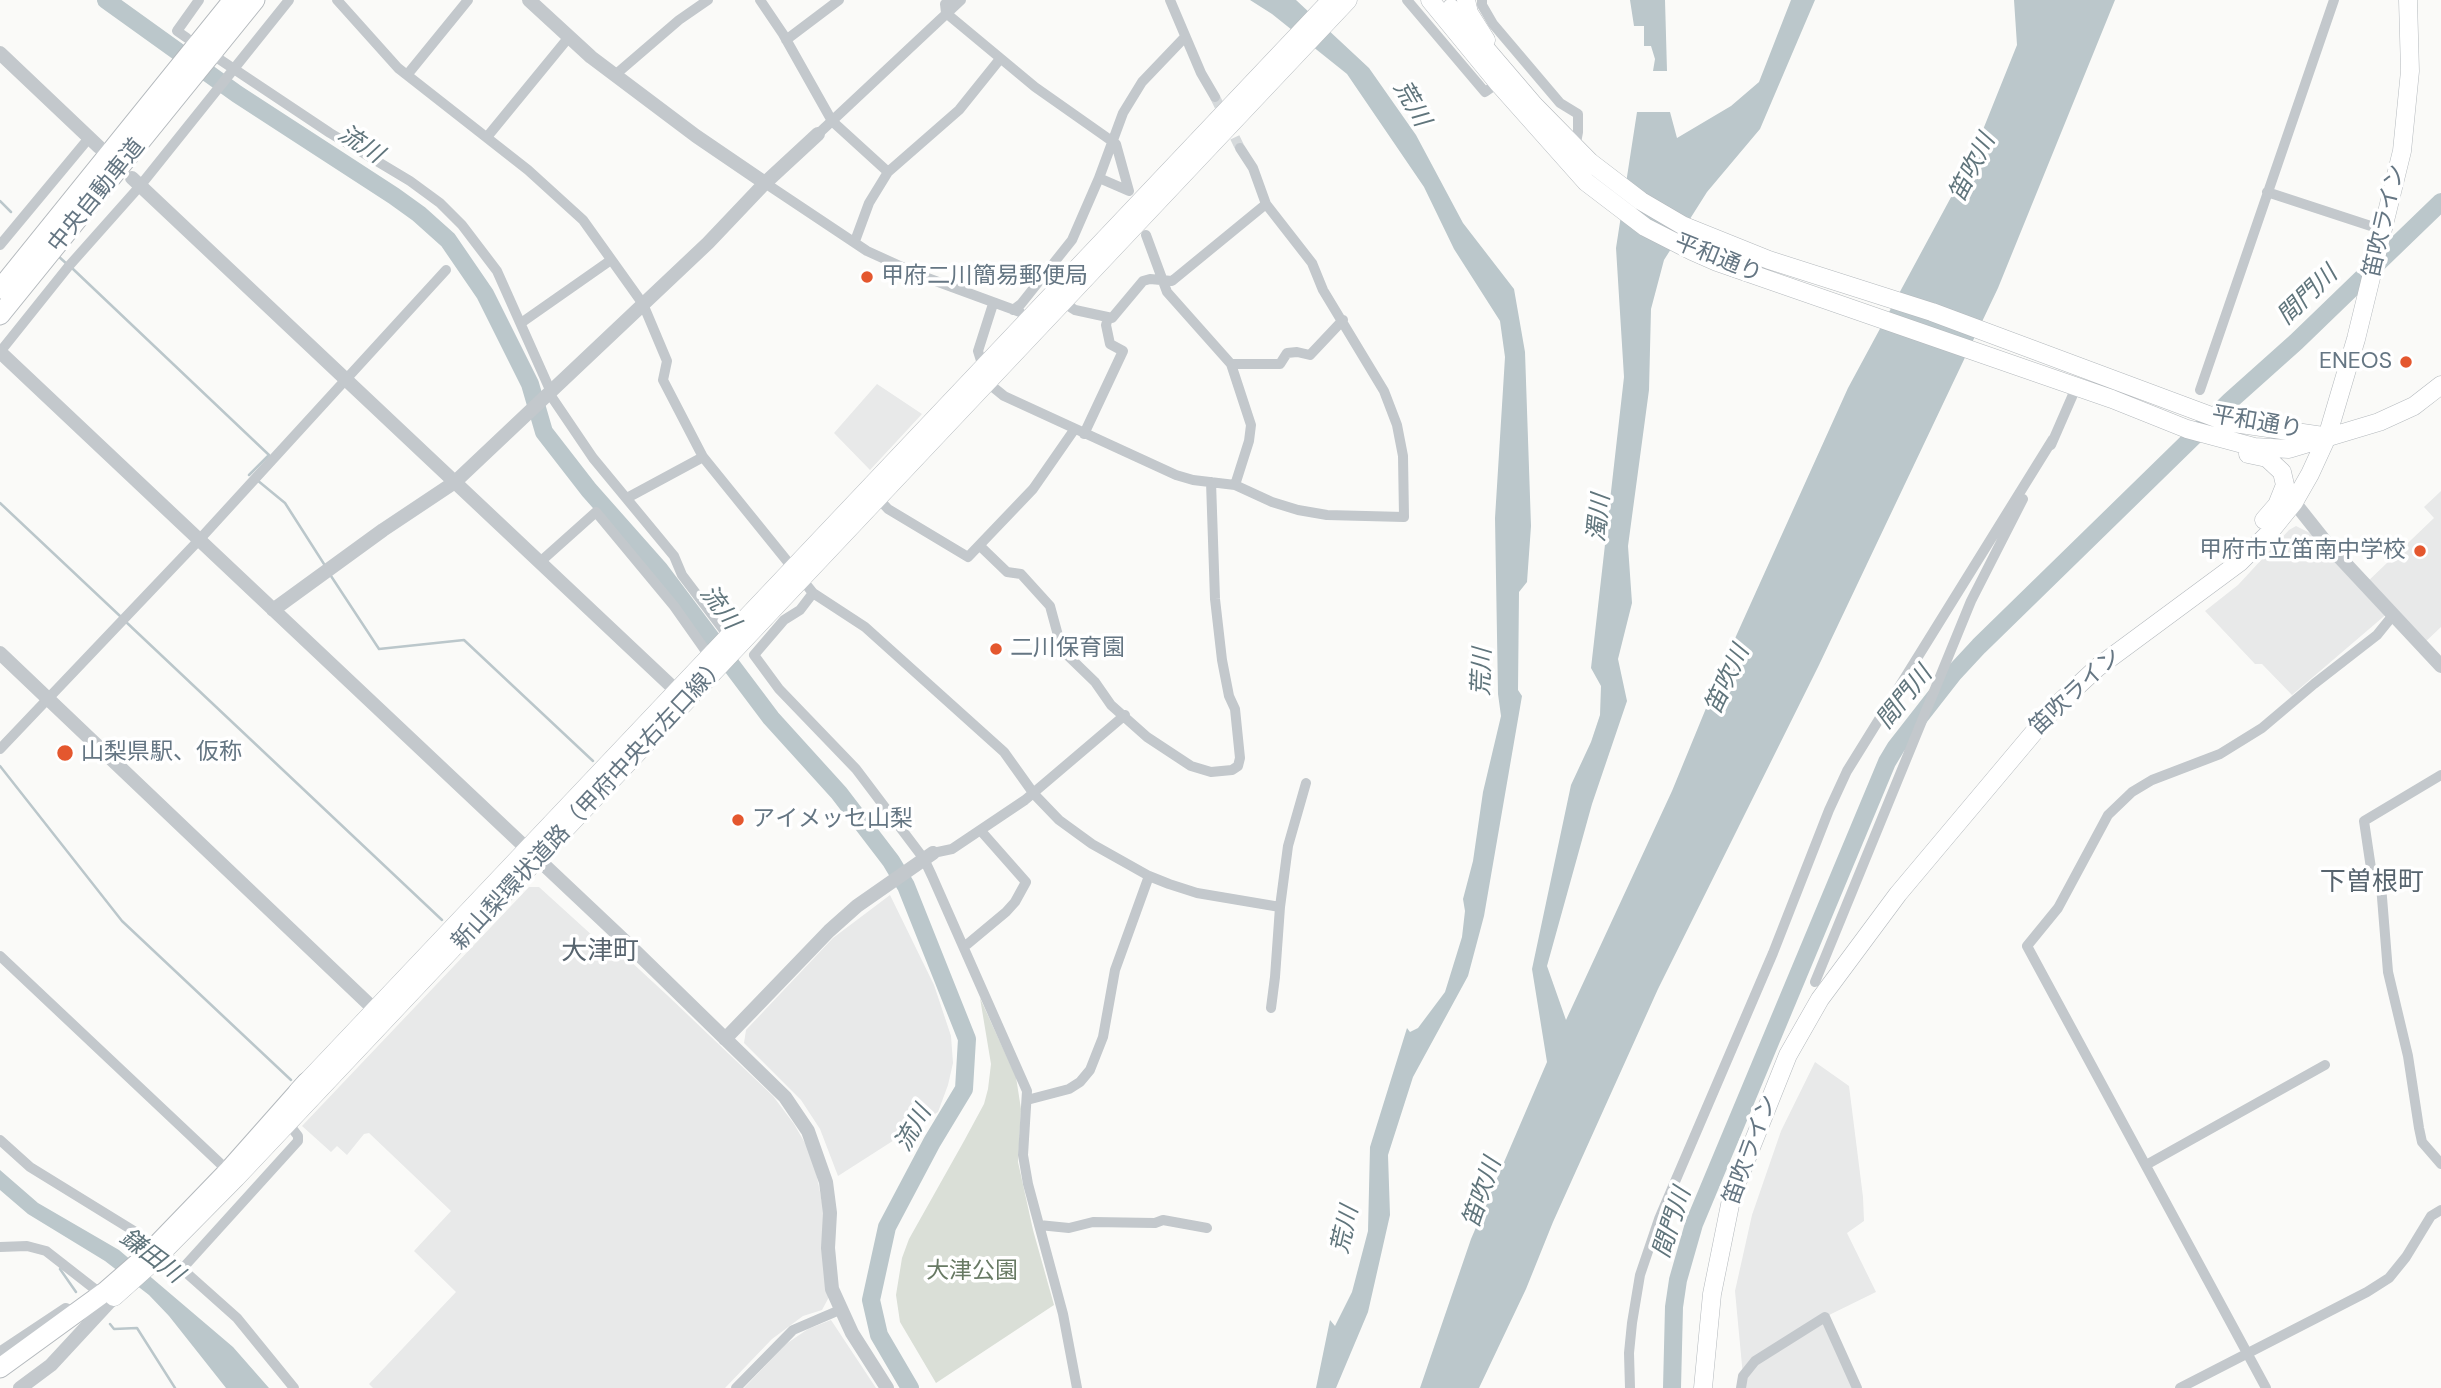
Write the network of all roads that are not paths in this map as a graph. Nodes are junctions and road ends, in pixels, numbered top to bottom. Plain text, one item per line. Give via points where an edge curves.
1 (199, 0) edge
2 (233, 0) edge
3 (255, 0) edge
4 (289, 0) edge
5 (337, 0) edge
6 (468, 0) edge
7 (528, 0) edge
8 (708, 0) edge
9 (760, 0) edge
10 (839, 0) edge
11 (949, 0) edge
12 (961, 0) edge
13 (1170, 0) edge
14 (1348, 0) edge
15 (1407, 0) edge
16 (1430, 0) edge
17 (1444, 0) edge
18 (1465, 0) edge
19 (1482, 0) edge
20 (2334, 0) edge
21 (2408, 0) edge
22 (1326, 5) edge
23 (946, 13) junction
24 (569, 37) junction
25 (1185, 37) junction
26 (786, 40) junction
27 (202, 52) junction
28 (0, 53) edge
29 (1000, 60) junction
30 (186, 72) junction
31 (231, 72) junction
32 (407, 75) junction
33 (615, 75) junction
34 (1498, 83) junction
35 (1215, 97) tunnel mouth
36 (1245, 101) junction
37 (1534, 105) junction
38 (832, 121) junction
39 (818, 134) joint
40 (487, 137) junction
41 (1111, 140) junction
42 (94, 142) joint
43 (1240, 148) tunnel mouth
44 (1575, 148) junction
45 (888, 172) junction
46 (1099, 178) junction
47 (136, 182) junction
48 (765, 183) junction
49 (2267, 192) junction
50 (1266, 204) junction
51 (1146, 235) dead end
52 (2381, 239) junction
53 (855, 242) junction
54 (0, 245) edge
55 (611, 260) junction
56 (446, 270) dead end
57 (1162, 281) junction
58 (0, 289) edge
59 (993, 303) junction
60 (1064, 303) junction
61 (643, 304) junction
62 (1021, 314) junction
63 (0, 315) edge
64 (1108, 318) junction
65 (1343, 320) junction
66 (521, 323) junction
67 (0, 352) edge
68 (1231, 364) junction
69 (2078, 366) junction
70 (985, 375) junction
71 (345, 380) junction
72 (2071, 384) junction
73 (2441, 385) edge
74 (2200, 390) dead end
75 (549, 393) junction
76 (1079, 432) junction
77 (2220, 433) junction
78 (2327, 437) junction
79 (2053, 439) junction
80 (704, 457) junction
81 (454, 482) junction
82 (1211, 482) junction
83 (1235, 485) junction
84 (626, 498) junction
85 (877, 498) junction
86 (2294, 502) junction
87 (199, 540) junction
88 (980, 546) junction
89 (540, 562) junction
90 (797, 575) junction
91 (813, 593) junction
92 (273, 610) junction
93 (2394, 614) junction
94 (2152, 626) junction
95 (724, 650) junction
96 (0, 653) edge
97 (2441, 666) edge
98 (682, 697) junction
99 (48, 698) junction
100 (1125, 715) junction
101 (0, 749) edge
102 (2441, 775) edge
103 (1306, 783) dead end
104 (1034, 794) junction
105 (981, 831) junction
106 (532, 855) junction
107 (924, 860) junction
108 (1149, 876) junction
109 (1280, 907) junction
110 (964, 947) junction
111 (0, 956) edge
112 (1815, 982) dead end
113 (1271, 1008) dead end
114 (376, 1011) junction
115 (725, 1039) junction
116 (2325, 1065) dead end
117 (307, 1082) junction
118 (1027, 1100) junction
119 (288, 1123) junction
120 (0, 1140) edge
121 (2441, 1164) edge
122 (2146, 1165) junction
123 (224, 1167) junction
124 (2441, 1210) edge
125 (1039, 1225) junction
126 (1208, 1228) dead end
127 (5, 1247) edge
128 (145, 1252) junction
129 (172, 1260) dead end
130 (182, 1269) junction
131 (105, 1291) junction
132 (842, 1309) junction
133 (2246, 1352) junction
134 (0, 1354) edge
135 (0, 1368) edge
136 (0, 1380) edge
137 (20, 1388) edge
138 (294, 1388) edge
139 (736, 1388) edge
140 (887, 1388) edge
141 (1077, 1388) edge
142 (1630, 1388) edge
143 (1703, 1388) edge
144 (1741, 1388) edge
145 (1857, 1388) edge
146 (2179, 1388) edge
147 (2266, 1388) edge

1 - 27 street via 177,31
2 - 27 highway
3 - 27 highway
4 - 31 street
5 - 32 street
6 - 32 street
7 - 24 street
8 - 33 street
9 - 26 street
10 - 26 street
11 - 23 street
12 - 23 street
13 - 25 street
14 - 36 main road, 新山梨環状道路（甲府中央右左口線）
15 - 34 street via 1485,92
16 - 34 main road, 平和通り
17 - 37 main road, 平和通り
18 - 37 main road via 1482,35
19 - 44 street via 1493,24 1560,103 1578,114
20 - 49 street
21 - 52 main road, 笛吹ライン via 2408,107
22 - 36 main road, 新山梨環状道路（甲府中央右左口線）
23 - 29 street
23 - 38 street
24 - 33 street
24 - 40 street
25 - 35 street
25 - 41 street via 1142,82
26 - 38 street
27 - 30 highway
27 - 31 street
28 - 42 street
29 - 41 street
29 - 45 street via 965,105
30 - 58 highway, 中央自動車道
30 - 63 highway, 中央自動車道
31 - 47 street
31 - 66 street via 440,203 485,253
32 - 40 street
33 - 48 street
34 - 72 main road, 平和通り via 1593,188 1666,239 1717,262
36 - 60 main road, 新山梨環状道路（甲府中央右左口線）
36 - 62 main road, 新山梨環状道路（甲府中央右左口線）
37 - 44 main road, 平和通り
38 - 39 street
38 - 45 street
39 - 48 street
40 - 55 street via 583,220
41 - 46 street
41 - 46 street via 1129,191
42 - 54 street
43 - 50 street
44 - 69 main road, 平和通り via 1631,195 1682,225 1774,262 1932,312
45 - 53 street via 877,187
46 - 62 street via 1072,240 1029,295
47 - 67 street
47 - 71 street
48 - 53 street
48 - 61 street
49 - 52 street
49 - 74 street
50 - 57 street via 1179,276
50 - 65 street via 1312,263
51 - 57 street
52 - 78 main road, 笛吹ライン
53 - 59 street via 900,266
55 - 61 street
55 - 66 street
56 - 71 street
57 - 64 street via 1143,281
57 - 68 street
59 - 62 street
59 - 70 street via 978,351
60 - 64 street
60 - 70 main road, 新山梨環状道路（甲府中央右左口線）
61 - 75 street
61 - 80 street via 667,361 663,380
62 - 70 main road, 新山梨環状道路（甲府中央右左口線）
64 - 76 street via 1110,344 1123,351
65 - 68 street via 1310,355 1287,354 1280,364
65 - 83 street via 1384,391 1397,425 1403,456 1404,517 1298,510
66 - 75 street
67 - 87 street
68 - 83 street via 1251,425
69 - 72 street
69 - 77 main road, 平和通り via 2198,412
70 - 76 street via 1004,396
70 - 85 main road, 新山梨環状道路（甲府中央右左口線）
70 - 90 main road, 新山梨環状道路（甲府中央右左口線）
71 - 81 street
71 - 87 street
72 - 77 main road, 平和通り via 2187,429
72 - 79 street
73 - 78 main road via 2414,406 2379,422
75 - 81 street
75 - 84 street
76 - 82 street via 1176,475
76 - 88 street
77 - 78 main road, 平和通り via 2252,427
77 - 94 main road via 2241,452 2267,458 2282,472 2285,485 2277,505 2246,541
78 - 86 main road, 笛吹ライン
79 - 112 street via 1971,601
79 - 142 street via 1847,771 1829,810 1659,1219 1640,1275 1629,1353
80 - 84 street
80 - 90 street
81 - 89 street
81 - 92 street
82 - 83 street
82 - 100 street via 1215,593 1222,660 1235,709 1238,766 1211,772 1191,766 1147,737
84 - 95 street via 674,556
85 - 88 street via 956,551 968,556
85 - 90 main road, 新山梨環状道路（甲府中央右左口線）
86 - 93 street
86 - 94 main road, 笛吹ライン via 2240,562
87 - 92 street
87 - 99 street
88 - 100 street via 1007,572 1021,574 1050,606 1062,650
89 - 95 street via 596,512 674,606
89 - 98 street
90 - 91 street
90 - 95 main road, 新山梨環状道路（甲府中央右左口線）
91 - 104 street via 865,627 1004,752
91 - 107 street via 754,655 779,689 856,769
92 - 106 street
93 - 97 street
93 - 122 street via 2377,635 2262,728 2220,754 2132,792 2108,815 2058,908 2027,946
94 - 143 main road, 笛吹ライン via 2098,667 2034,730 1898,894 1804,1024 1732,1195 1712,1294
95 - 98 main road, 新山梨環状道路（甲府中央右左口線）
96 - 99 street
98 - 106 main road, 新山梨環状道路（甲府中央右左口線）
99 - 101 street
99 - 114 street
100 - 104 street
102 - 121 street via 2364,821 2372,876 2381,885 2388,972 2408,1056 2418,1128 2422,1142
103 - 109 street via 1288,846
104 - 105 street
104 - 108 street via 1085,839
105 - 107 street
105 - 110 street via 1026,882 1006,912
106 - 114 main road, 新山梨環状道路（甲府中央右左口線）
106 - 115 street
106 - 119 main road, 新山梨環状道路（甲府中央右左口線）
107 - 110 street
107 - 115 street via 829,931
108 - 109 street via 1197,893
108 - 118 street via 1115,970 1103,1037 1090,1070 1069,1089
109 - 113 street
110 - 118 street
111 - 123 street
114 - 117 main road, 新山梨環状道路（甲府中央右左口線）
115 - 132 street via 785,1097 808,1131 826,1182 832,1289
116 - 122 street
117 - 123 main road, 新山梨環状道路（甲府中央右左口線）
117 - 128 highway via 229,1170
118 - 125 street via 1023,1155
119 - 128 main road, 新山梨環状道路（甲府中央右左口線）
119 - 130 street via 298,1141
120 - 128 street
122 - 133 street
123 - 128 main road, 新山梨環状道路（甲府中央右左口線）
124 - 133 street via 2431,1216 2389,1278
125 - 126 street via 1069,1228 1093,1222 1163,1220
125 - 141 street
127 - 131 street via 46,1251
128 - 131 highway
129 - 130 street
130 - 138 street via 237,1318
131 - 134 street
131 - 135 highway
131 - 136 highway
131 - 137 street via 51,1365
132 - 139 street via 793,1331
132 - 140 street via 852,1334
133 - 146 street
133 - 147 street
144 - 145 street via 1755,1361 1825,1317

